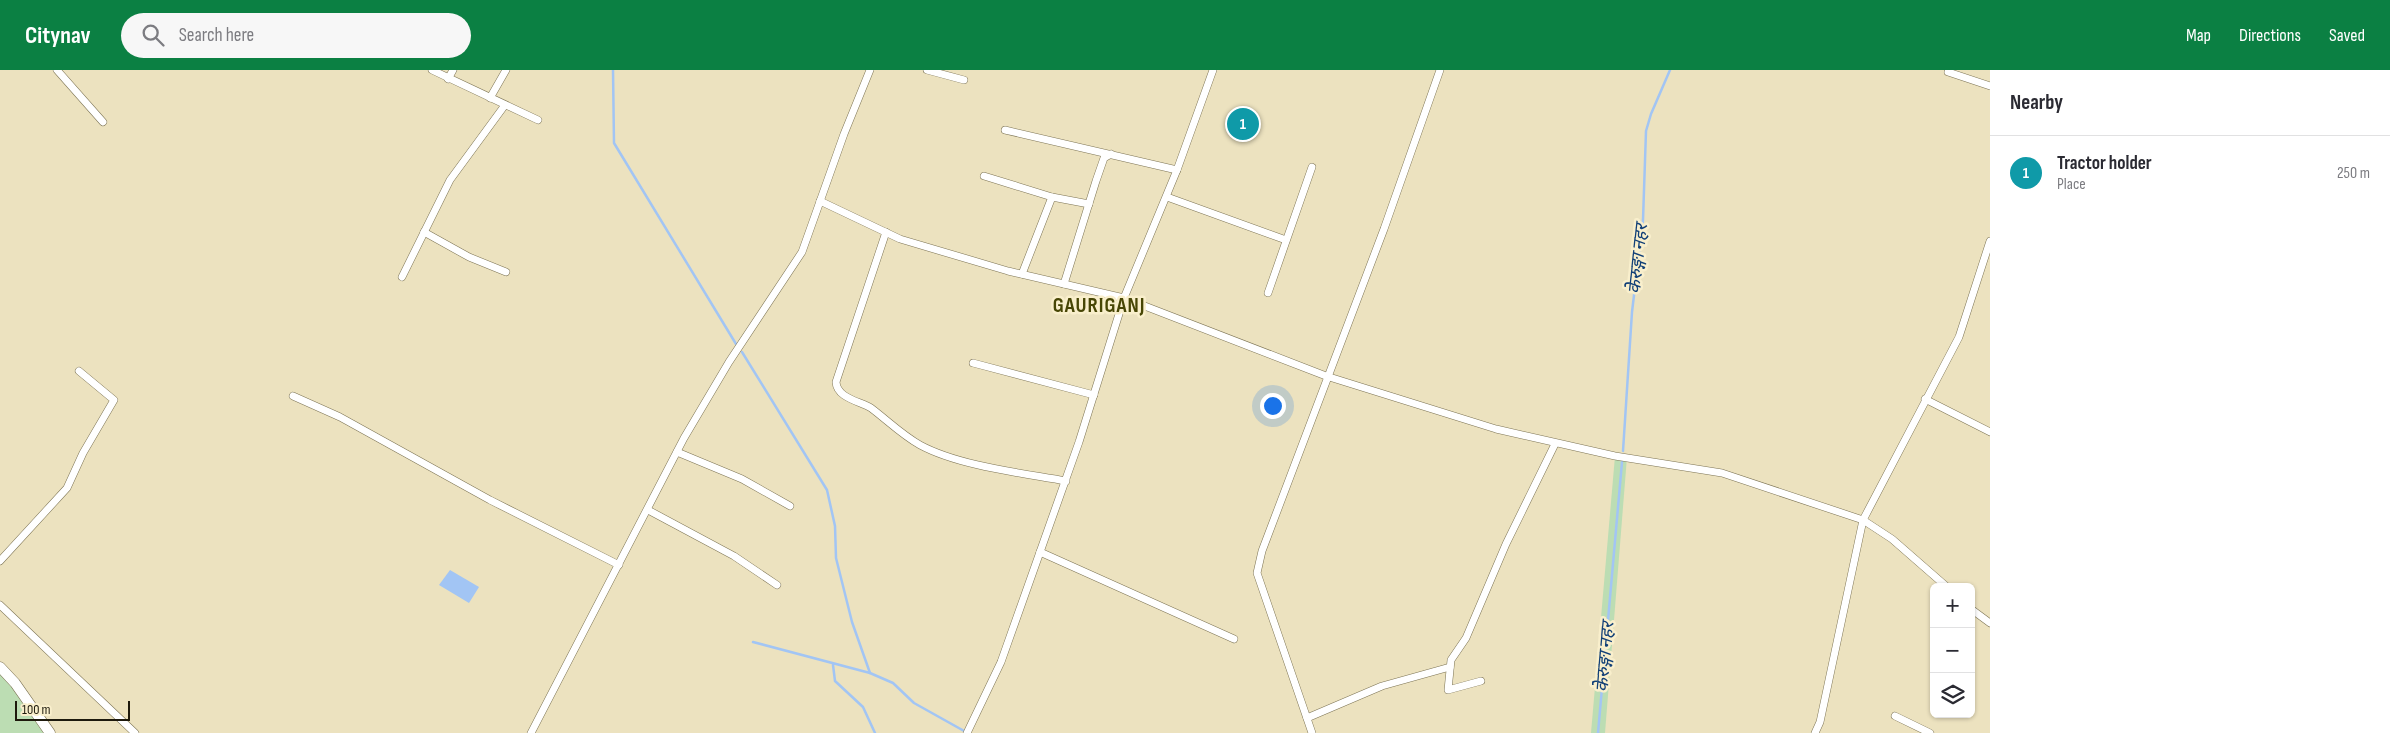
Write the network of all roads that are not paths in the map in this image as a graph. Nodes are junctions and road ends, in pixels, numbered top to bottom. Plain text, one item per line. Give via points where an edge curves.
1 (57, 70) edge
2 (432, 70) edge
3 (453, 70) edge
4 (506, 70) edge
5 (870, 70) edge
6 (927, 70) edge
7 (1213, 70) edge
8 (1440, 70) edge
9 (1948, 72) dead end
10 (448, 78) junction
11 (964, 80) dead end
12 (1990, 86) edge
13 (490, 98) junction
14 (505, 105) junction
15 (538, 120) dead end
16 (103, 122) dead end
17 (1005, 130) dead end
18 (1110, 154) junction
19 (1312, 167) dead end
20 (1177, 170) junction
21 (984, 176) dead end
22 (1052, 197) junction
23 (1167, 197) junction
24 (820, 201) junction
25 (1088, 204) junction
26 (424, 232) junction
27 (886, 232) junction
28 (1286, 240) junction
29 (1990, 241) edge
30 (506, 272) dead end
31 (1022, 274) junction
32 (402, 277) dead end
33 (1064, 284) junction
34 (1268, 293) dead end
35 (1124, 298) junction
36 (972, 363) dead end
37 (79, 371) dead end
38 (1326, 376) junction
39 (1094, 395) junction
40 (293, 396) dead end
41 (1926, 399) junction
42 (1990, 432) edge
43 (1555, 444) junction
44 (677, 452) junction
45 (1066, 481) junction
46 (790, 506) dead end
47 (648, 510) junction
48 (1863, 520) junction
49 (1040, 552) junction
50 (0, 561) edge
51 (619, 566) junction
52 (1942, 583) edge
53 (777, 584) dead end
54 (0, 604) edge
55 (1975, 612) edge
56 (1990, 623) edge
57 (1234, 639) dead end
58 (0, 667) edge
59 (1450, 667) junction
60 (1481, 681) dead end
61 (1895, 716) dead end
62 (1307, 718) junction
63 (50, 733) edge
64 (135, 733) edge
65 (531, 733) edge
66 (967, 733) edge
67 (1312, 733) edge
68 (1815, 733) edge
69 (1930, 733) edge

1 - 16 street
2 - 10 street
3 - 10 street
4 - 13 street
5 - 24 street
6 - 11 street
7 - 20 street
8 - 38 street via 1384,229
9 - 12 street
10 - 13 street
13 - 14 street
14 - 15 street
14 - 26 street via 450,180
17 - 18 street
18 - 20 street
18 - 25 street via 1104,158
19 - 28 street
20 - 23 street
21 - 22 street
22 - 25 street
22 - 31 street
23 - 28 street
23 - 35 street
24 - 27 street
24 - 44 street via 802,252 729,362
25 - 33 street
26 - 30 street via 469,257
26 - 32 street
27 - 31 street via 900,239
27 - 45 street via 836,387 920,445 962,460
28 - 34 street
29 - 41 street via 1959,337
31 - 33 street
33 - 35 street
35 - 38 street
35 - 39 street
36 - 39 street
37 - 50 street via 114,400 67,488
38 - 43 street
38 - 62 street via 1262,551 1257,573
39 - 45 street
40 - 51 street via 340,417 490,500
41 - 42 street
41 - 48 street
43 - 48 street via 1722,473
43 - 59 street
44 - 46 street via 742,479
44 - 47 street
45 - 49 street
47 - 51 street
47 - 53 street via 734,556
48 - 52 street via 1892,539
48 - 68 street
49 - 57 street
49 - 66 street via 995,677
51 - 65 street
54 - 64 street
55 - 56 street
58 - 63 main road
59 - 60 street via 1448,690
59 - 62 street via 1382,686
61 - 69 street
62 - 67 street

